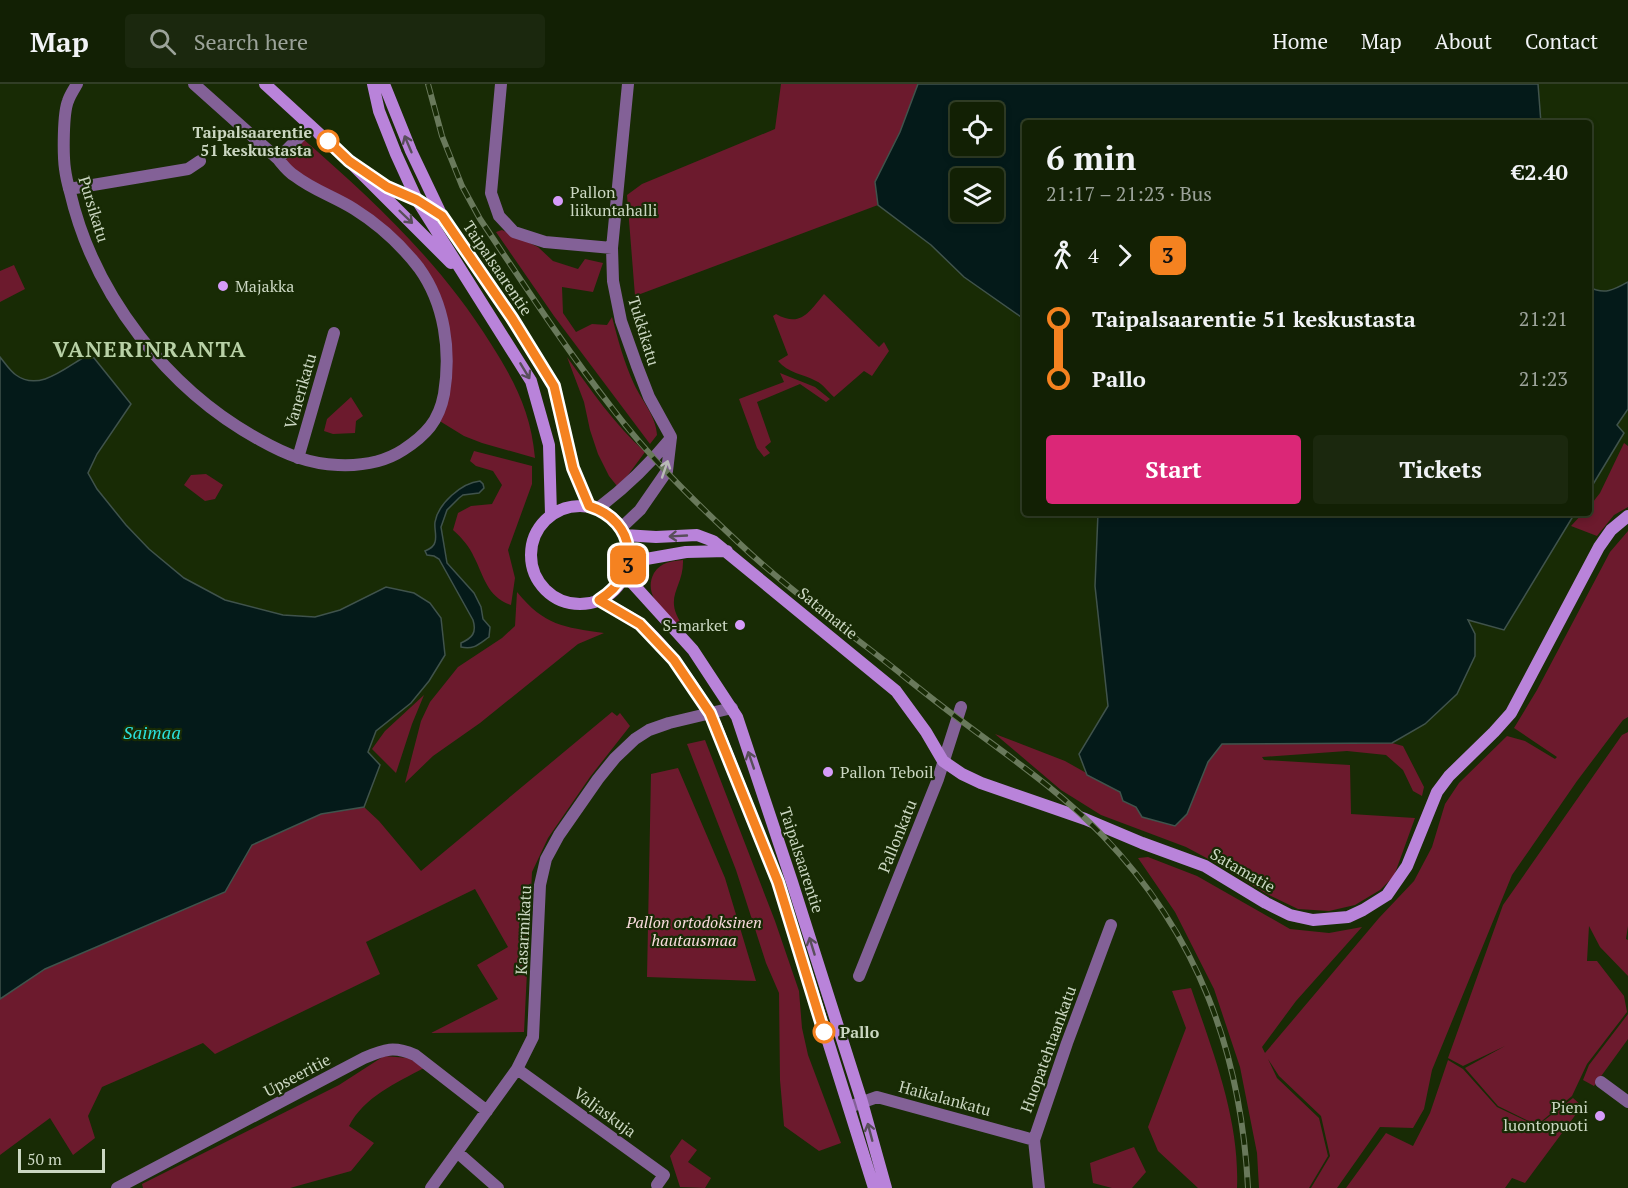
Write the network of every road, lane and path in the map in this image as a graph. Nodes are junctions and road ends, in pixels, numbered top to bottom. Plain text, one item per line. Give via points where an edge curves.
1 (77, 84) edge
2 (194, 84) edge
3 (265, 84) edge
4 (373, 84) edge
5 (384, 84) edge
6 (501, 84) edge
7 (628, 84) edge
8 (310, 126) junction
9 (278, 159) junction
10 (200, 161) dead end
11 (349, 161) junction
12 (69, 189) junction
13 (417, 200) junction
14 (442, 216) junction
15 (612, 248) junction
16 (473, 286) junction
17 (334, 333) dead end
18 (671, 437) junction
19 (298, 458) junction
20 (593, 507) junction
21 (551, 514) junction
22 (1628, 516) edge
23 (623, 531) junction
24 (727, 552) junction
25 (629, 562) junction
26 (625, 575) junction
27 (599, 600) junction
28 (961, 707) dead end
29 (732, 708) junction
30 (710, 713) junction
31 (943, 761) junction
32 (1111, 925) dead end
33 (859, 976) dead end
34 (517, 1069) junction
35 (1601, 1082) dead end
36 (862, 1102) junction
37 (1628, 1102) edge
38 (849, 1107) junction
39 (487, 1111) junction
40 (1034, 1140) junction
41 (457, 1152) junction
42 (657, 1185) dead end
43 (117, 1188) edge
44 (431, 1188) edge
45 (498, 1188) edge
46 (874, 1188) edge
47 (886, 1188) edge
48 (1039, 1188) edge

1 - 12 street, Pursikatu via 67,102 64,129 64,168
2 - 9 street
3 - 8 main road
4 - 13 main road, Taipalsaarentie via 380,111
14 -> 5 main road, Taipalsaarentie
6 - 15 street via 491,193 499,216 514,232 545,242
7 - 15 street, Tukkikatu
8 - 9 street
8 - 11 main road
9 - 19 street, Pursikatu via 293,176 355,209 390,237 419,269 438,303 446,338 447,374 441,411 420,439 393,457 361,466
10 - 12 street via 188,169
11 - 13 main road via 387,187
11 -> 16 main road
12 - 19 street, Pursikatu via 93,260 138,333 160,360 196,397 238,428
13 - 14 main road
13 - 16 main road, Taipalsaarentie
14 - 20 main road, Taipalsaarentie via 554,386 573,468
15 - 18 street, Tukkikatu via 613,281 621,321 649,396
16 -> 21 main road, Taipalsaarentie via 531,381 549,445
17 - 19 street, Vanerikatu
18 - 20 street via 618,493
23 -> 18 street via 667,471
20 - 21 main road via 576,505
20 - 23 main road via 606,513
21 - 27 main road via 532,540 533,571 553,596 568,603
22 - 31 main road, Satamatie via 1599,546 1511,713 1437,792 1400,878 1376,904 1348,916 1312,920 1290,915 1205,866 981,783
24 -> 23 main road, Satamatie via 714,541 697,535 656,537
23 - 25 main road
24 - 25 main road via 686,552
24 - 31 main road, Satamatie via 896,692
25 - 26 main road
26 - 27 main road via 618,586
26 - 29 main road, Taipalsaarentie via 693,650
27 - 30 main road, Taipalsaarentie via 640,624 674,660
28 - 31 street, Pallonkatu
29 - 30 street, Kasarmikatu
36 -> 29 main road, Taipalsaarentie
30 - 34 street, Kasarmikatu via 669,723 635,739 603,772 559,835 546,859 540,885 533,1037
30 - 38 main road, Taipalsaarentie via 778,882
31 - 33 street, Pallonkatu
32 - 40 street, Huopatehtaankatu
34 - 39 street, Kasarmikatu
34 - 42 street, Valjaskuja via 664,1175
35 - 37 street
36 - 38 street, Haikalankatu
36 - 40 street, Haikalankatu via 877,1097
47 -> 36 main road, Taipalsaarentie
38 - 46 main road, Taipalsaarentie
39 - 41 street, Kasarmikatu
39 - 43 street, Upseeritie via 415,1055 385,1049
40 - 48 street, Huopatehtaankatu
41 - 44 street, Kasarmikatu
41 - 45 street

